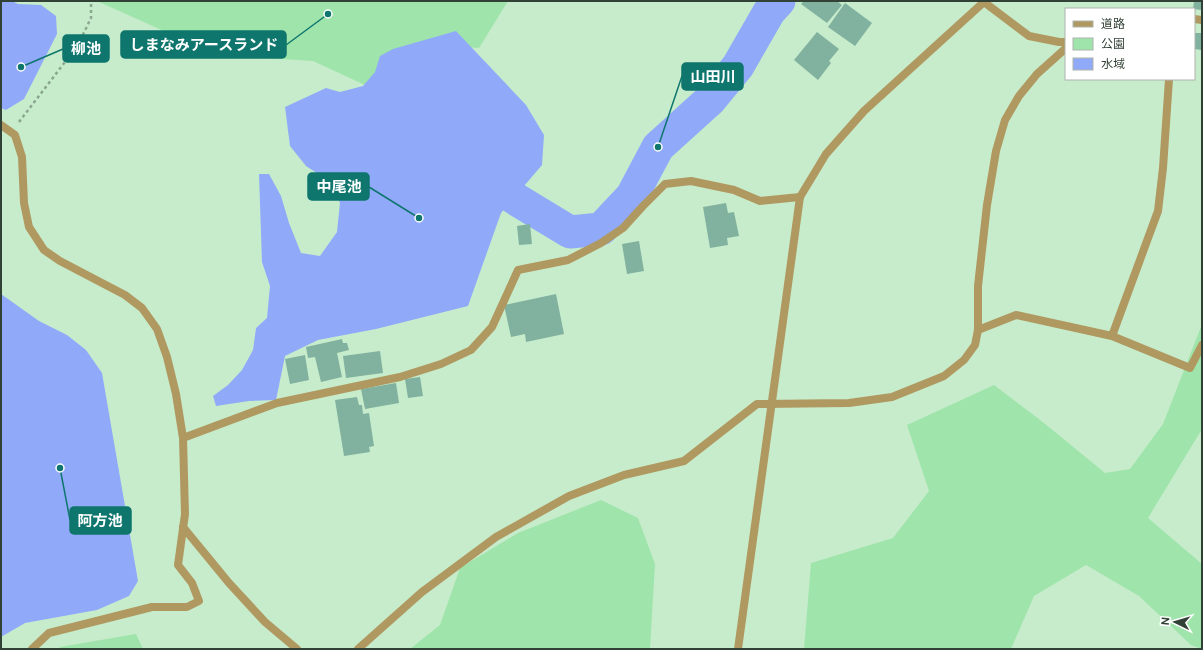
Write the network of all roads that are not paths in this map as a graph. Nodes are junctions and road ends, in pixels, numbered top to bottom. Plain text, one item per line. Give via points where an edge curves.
1 (984, 1) edge
2 (1065, 42) edge
3 (1065, 49) edge
4 (1169, 80) edge
5 (1, 125) edge
6 (800, 197) junction
7 (978, 330) junction
8 (1112, 336) junction
9 (1202, 345) edge
10 (772, 402) junction
11 (183, 438) junction
12 (183, 527) junction
13 (32, 649) edge
14 (297, 649) edge
15 (358, 649) edge
16 (738, 649) edge

1 - 2 street via 1029,36
1 - 6 street via 864,111 826,154
3 - 7 street via 1037,74 1019,96 1005,120 996,151 987,206 978,286
4 - 8 street via 1158,211
5 - 11 street via 15,135 22,157 24,203 29,227 44,250 125,295 142,308 157,328 167,357
6 - 10 street
6 - 11 street via 760,201 734,190 691,180 665,184 623,228 601,243 568,260 518,270 492,327 471,350 440,364 400,377 277,403
7 - 8 street via 1016,315
7 - 10 street via 975,344 964,360 944,376 892,397 849,403
8 - 9 street via 1190,368
10 - 15 street via 757,404 684,460 624,475 569,496 496,537 422,592
10 - 16 street
11 - 12 street
12 - 13 street via 178,566 192,584 199,601 187,607 152,607 48,633
12 - 14 street via 265,622

